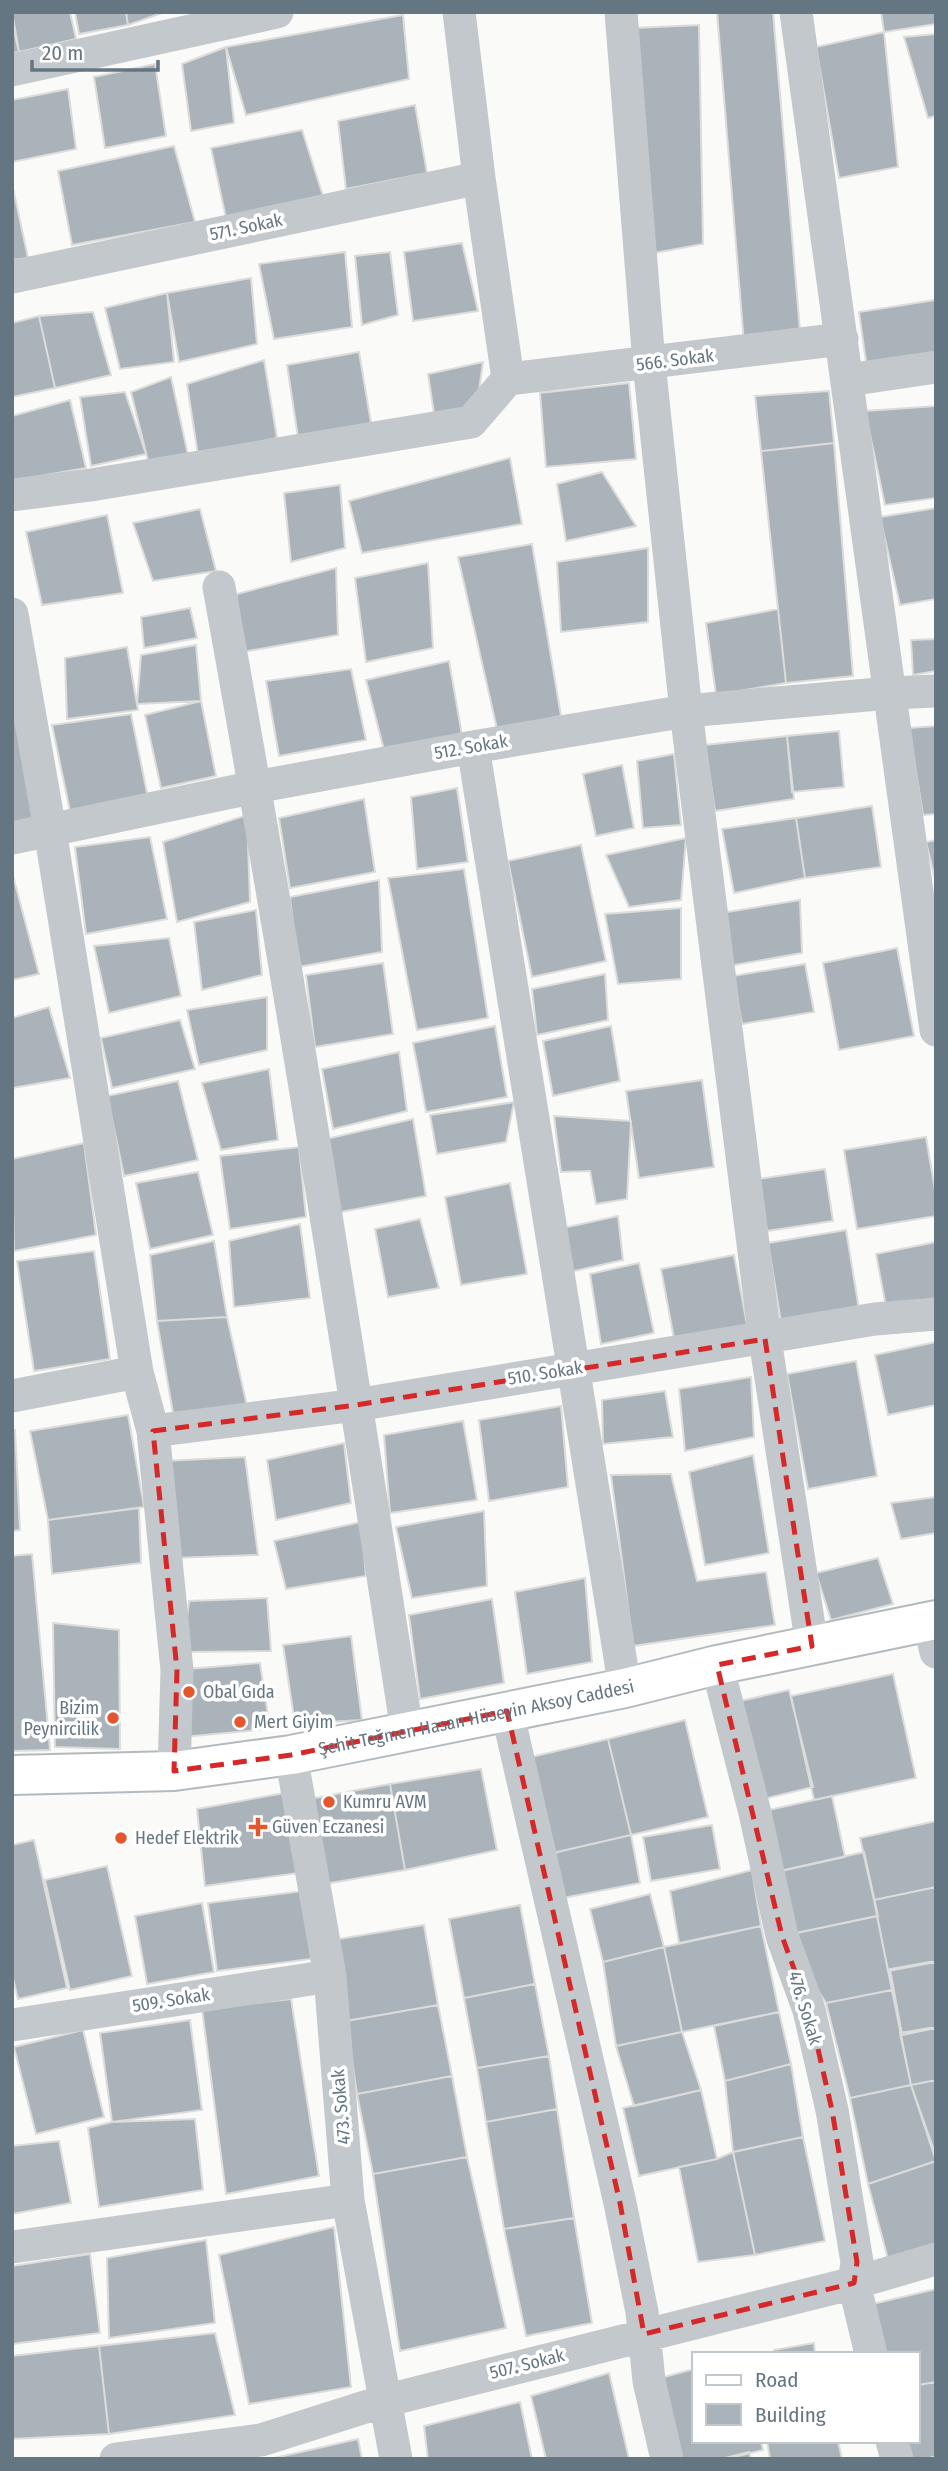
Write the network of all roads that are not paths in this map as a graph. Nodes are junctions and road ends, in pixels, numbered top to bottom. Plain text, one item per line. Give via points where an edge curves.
1 (277, 12) edge
2 (459, 12) edge
3 (621, 12) edge
4 (796, 12) edge
5 (12, 70) edge
6 (479, 178) junction
7 (12, 277) edge
8 (842, 339) junction
9 (649, 363) junction
10 (936, 367) edge
11 (508, 379) junction
12 (848, 380) junction
13 (12, 495) edge
14 (219, 587) dead end
15 (12, 614) edge
16 (936, 691) edge
17 (890, 693) junction
18 (686, 711) junction
19 (473, 747) junction
20 (255, 787) junction
21 (50, 830) junction
22 (12, 838) edge
23 (936, 1030) edge
24 (936, 1314) edge
25 (765, 1339) junction
26 (574, 1368) junction
27 (137, 1372) junction
28 (12, 1395) edge
29 (356, 1405) junction
30 (153, 1431) junction
31 (933, 1631) edge
32 (813, 1646) junction
33 (717, 1665) junction
34 (625, 1688) junction
35 (507, 1712) junction
36 (407, 1731) junction
37 (291, 1755) junction
38 (174, 1772) junction
39 (12, 1775) edge
40 (330, 1976) junction
41 (12, 2025) edge
42 (348, 2200) junction
43 (12, 2247) edge
44 (936, 2259) edge
45 (853, 2283) junction
46 (644, 2334) junction
47 (870, 2352) edge
48 (384, 2401) junction
49 (116, 2459) edge
50 (396, 2459) edge
51 (667, 2459) edge

1 - 5 street
2 - 6 street
3 - 9 street
4 - 8 street
6 - 7 street, 571. Sokak
6 - 11 street
8 - 9 street, 566. Sokak
8 - 12 street
9 - 11 street, 566. Sokak
9 - 18 street
10 - 12 street
11 - 13 street via 471,422
12 - 17 street
14 - 20 street
15 - 21 street
16 - 17 street, 512. Sokak
17 - 18 street, 512. Sokak
17 - 23 street
18 - 19 street, 512. Sokak
18 - 25 street
19 - 20 street, 512. Sokak
19 - 26 street
20 - 21 street, 512. Sokak
20 - 29 street
21 - 22 street, 512. Sokak
21 - 27 street
24 - 25 street, 510. Sokak via 875,1319
25 - 26 street, 510. Sokak
25 - 32 street
26 - 29 street, 510. Sokak
26 - 34 street
27 - 28 street
27 - 30 street
29 - 30 street, 510. Sokak
29 - 36 street
30 - 38 street via 177,1670
31 - 32 street, Şehit Teğmen Hasan Hüseyin Aksoy Caddesi
32 - 33 street, Şehit Teğmen Hasan Hüseyin Aksoy Caddesi
33 - 34 street, Şehit Teğmen Hasan Hüseyin Aksoy Caddesi
33 - 45 street, 476. Sokak via 782,1937 808,2010 832,2110 857,2262
34 - 35 street, Şehit Teğmen Hasan Hüseyin Aksoy Caddesi
35 - 36 street, Şehit Teğmen Hasan Hüseyin Aksoy Caddesi
35 - 46 street via 620,2203
36 - 37 street, Şehit Teğmen Hasan Hüseyin Aksoy Caddesi
37 - 38 street, Şehit Teğmen Hasan Hüseyin Aksoy Caddesi
37 - 40 street, 473. Sokak
38 - 39 street, Şehit Teğmen Hasan Hüseyin Aksoy Caddesi
40 - 41 street, 509. Sokak
40 - 42 street, 473. Sokak
42 - 43 street
42 - 48 street, 473. Sokak
44 - 45 street, 507. Sokak
45 - 46 street, 507. Sokak
45 - 47 street, 476. Sokak
46 - 48 street, 507. Sokak
46 - 51 street via 649,2381
48 - 49 street, 507. Sokak via 261,2440
48 - 50 street, 473. Sokak

